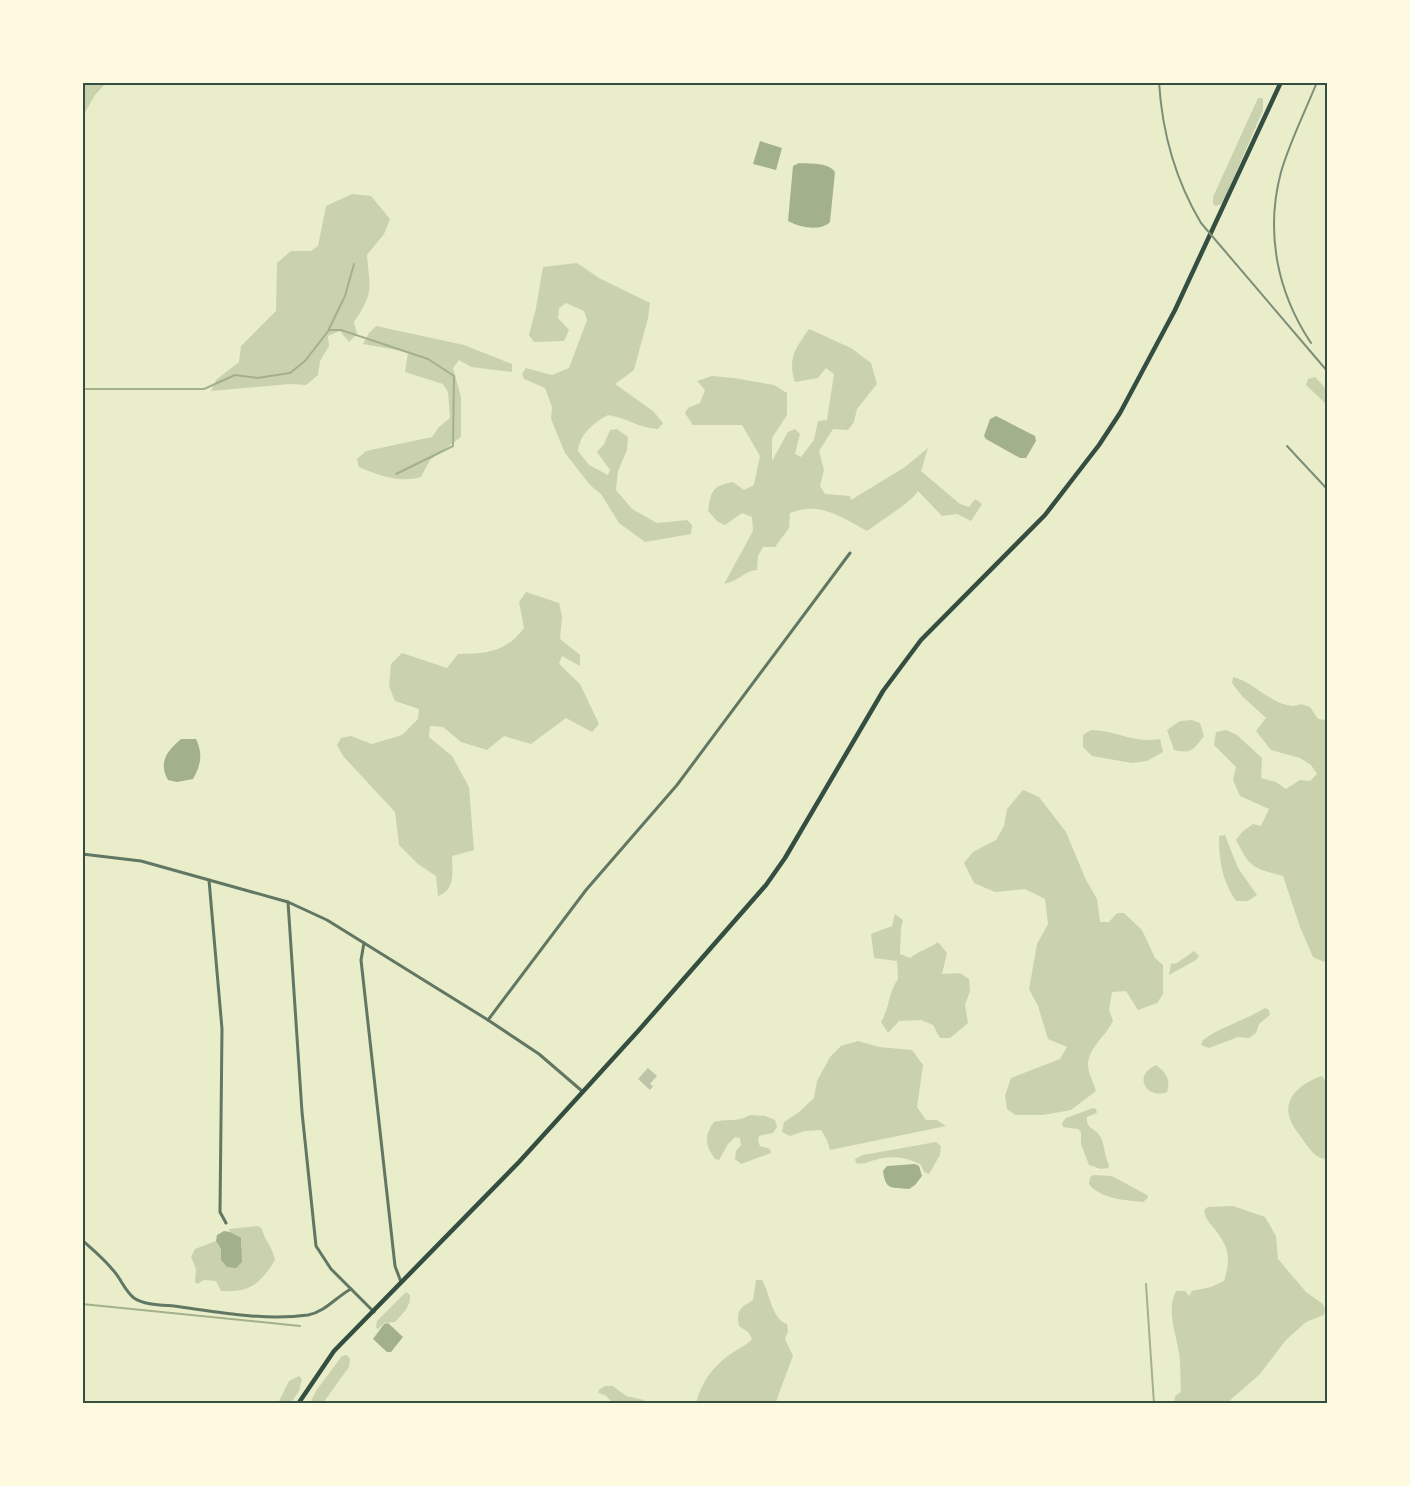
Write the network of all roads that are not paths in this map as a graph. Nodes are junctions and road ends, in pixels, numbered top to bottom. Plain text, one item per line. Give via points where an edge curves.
1 (1281, 82) edge
2 (850, 554) dead end
3 (82, 854) edge
4 (209, 879) junction
5 (288, 902) junction
6 (364, 943) junction
7 (488, 1020) junction
8 (583, 1092) junction
9 (226, 1223) dead end
10 (82, 1240) edge
11 (402, 1284) junction
12 (351, 1289) junction
13 (374, 1312) junction
14 (298, 1404) edge

1 - 8 main road via 1175,310 1099,445 1046,515 921,640 883,691 766,885
2 - 7 street via 677,785 586,890
3 - 4 street via 141,861
4 - 5 street
4 - 9 street via 222,1029 220,1212
5 - 6 street
5 - 12 street via 302,1112 316,1246
6 - 7 street
6 - 11 street via 361,960 392,1242
7 - 8 street via 539,1054
8 - 11 main road
10 - 12 street via 114,1270 136,1300 148,1303 215,1313 309,1314 324,1309
11 - 13 main road
12 - 13 street
13 - 14 main road via 334,1351

